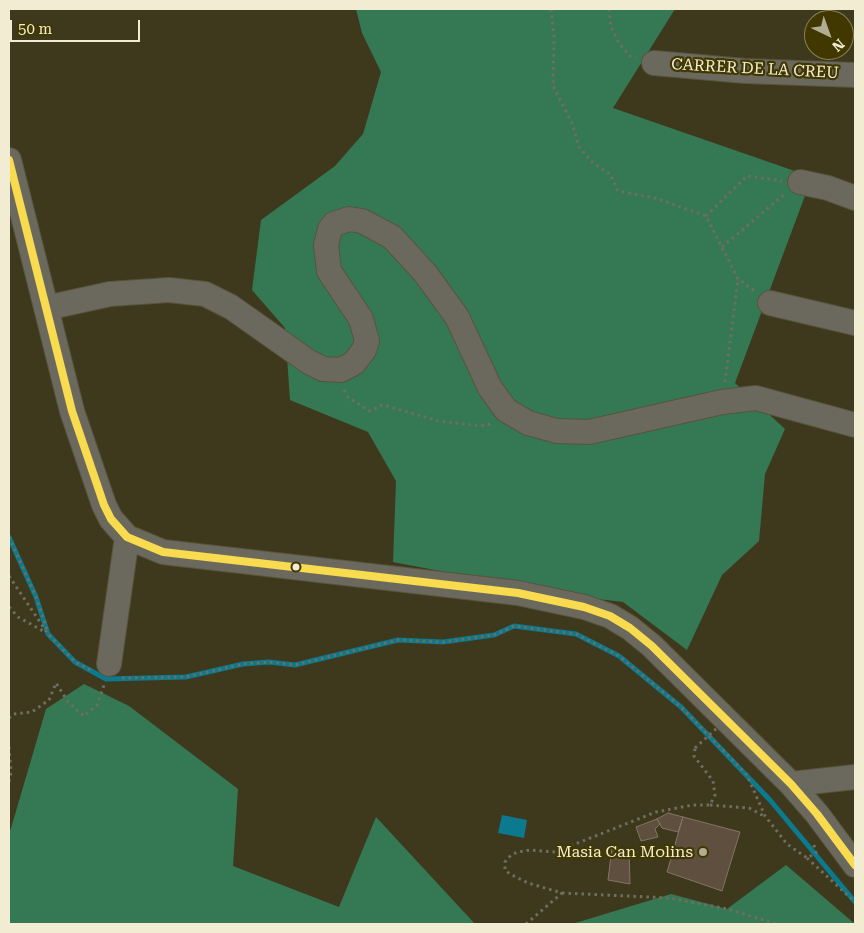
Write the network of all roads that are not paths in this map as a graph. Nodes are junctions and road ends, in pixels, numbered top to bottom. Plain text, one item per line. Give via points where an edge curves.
1 (654, 63) road end
2 (855, 75) edge
3 (9, 160) edge
4 (800, 182) road end
5 (855, 198) edge
6 (770, 303) road end
7 (46, 308) junction
8 (855, 323) edge
9 (855, 425) edge
10 (127, 537) junction
11 (107, 671) road end
12 (855, 777) edge
13 (791, 784) junction
14 (855, 865) edge

1 - 2 street, CARRER DE LA CREU via 746,71
3 - 7 street
4 - 5 street
6 - 8 street
7 - 9 street via 110,294 169,290 205,294 231,307 309,362 332,371 341,370 354,364 367,341 360,319 329,271 326,253 326,238 330,230 349,219 362,221 392,237 426,273 457,317 490,388 506,410 540,428 589,432 722,402 756,398
7 - 10 street via 94,480 112,519
10 - 11 street
10 - 13 street via 163,552 518,593 600,612 620,621 652,646
12 - 13 street
13 - 14 street

